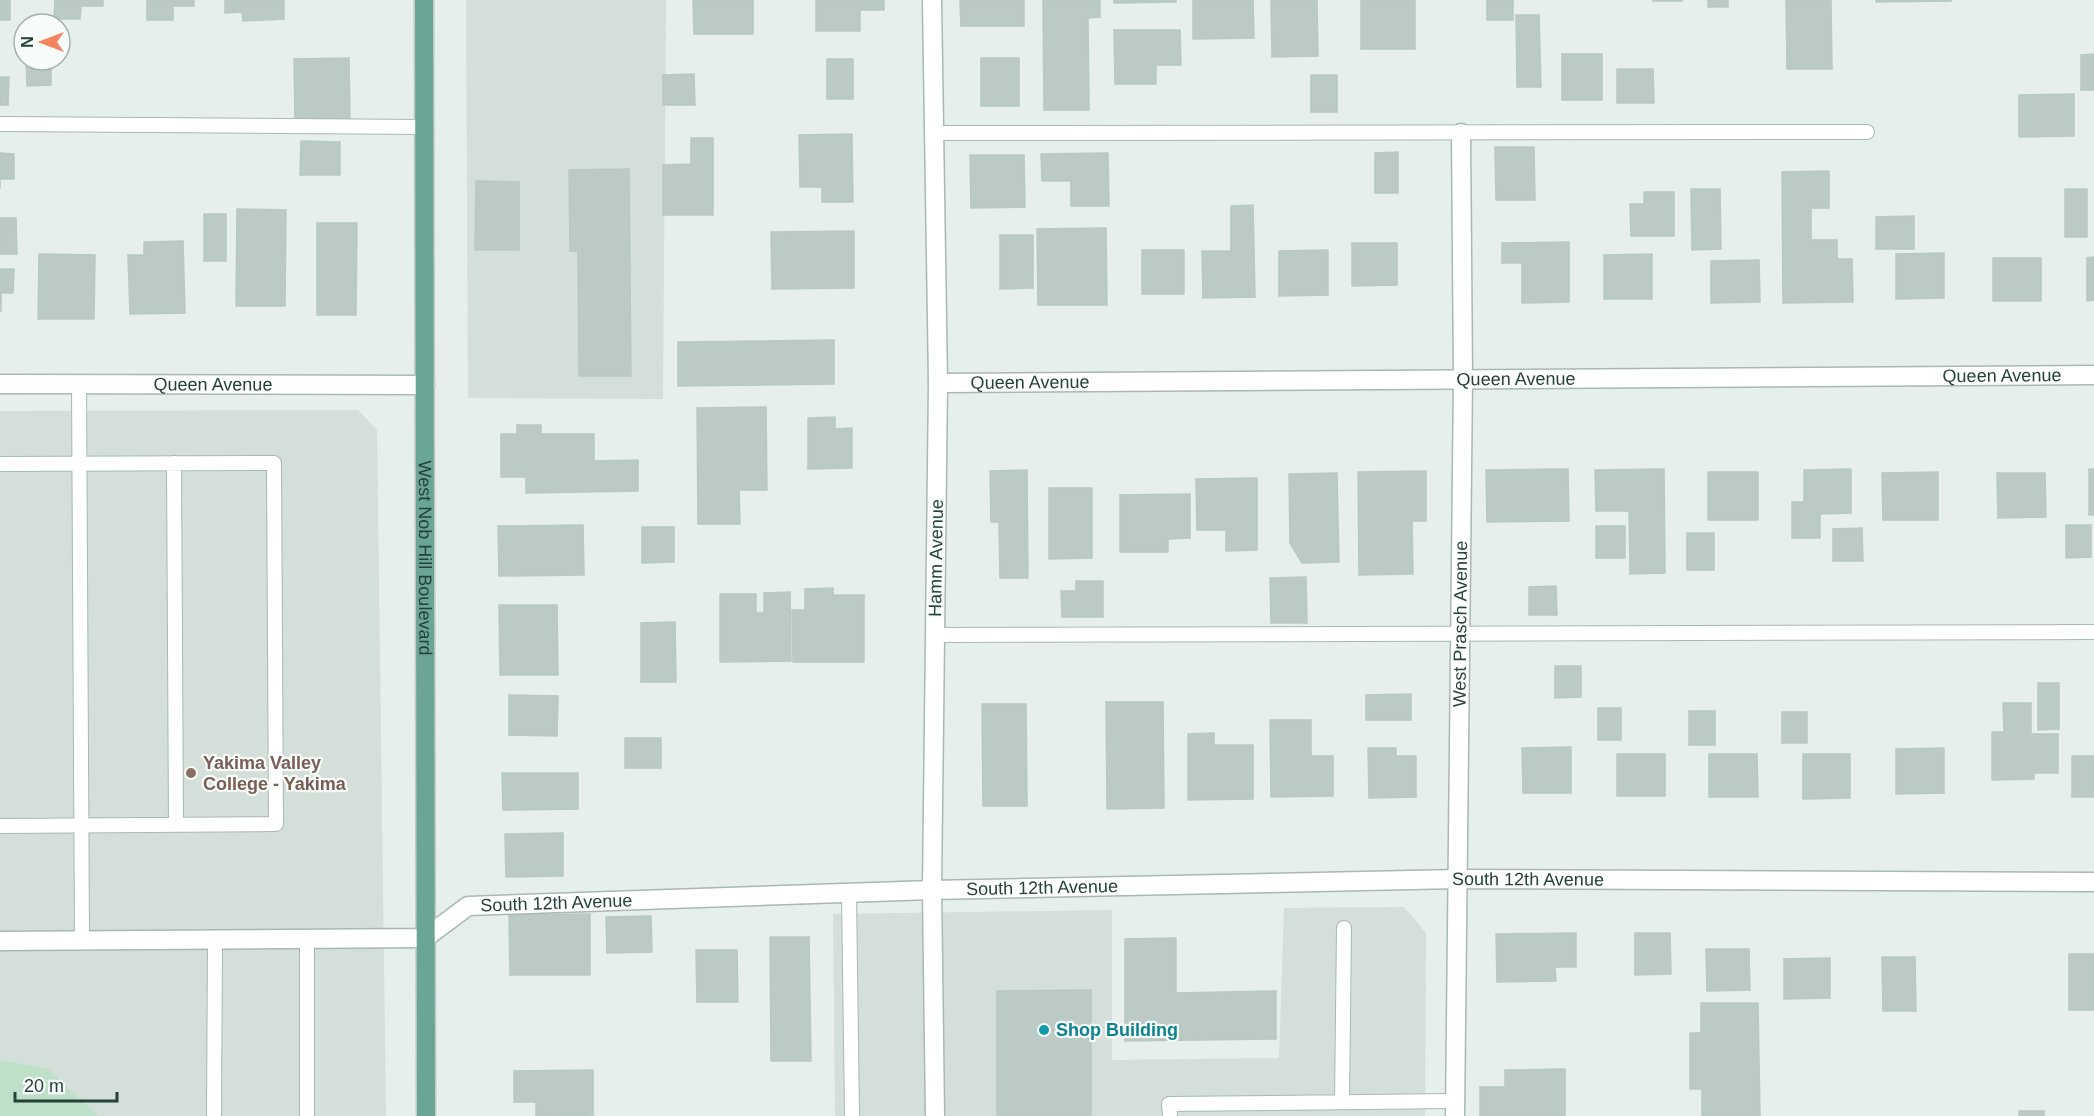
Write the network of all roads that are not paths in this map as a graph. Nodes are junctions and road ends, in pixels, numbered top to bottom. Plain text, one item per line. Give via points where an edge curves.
1 (424, 0) edge
2 (932, 0) edge
3 (0, 124) edge
4 (425, 127) junction
5 (1867, 132) dead end
6 (934, 133) junction
7 (1461, 133) junction
8 (2094, 375) edge
9 (1463, 378) junction
10 (938, 383) junction
11 (0, 384) edge
12 (79, 384) junction
13 (425, 385) junction
14 (174, 463) junction
15 (0, 464) edge
16 (79, 464) junction
17 (1461, 632) junction
18 (2094, 632) edge
19 (935, 635) junction
20 (82, 825) junction
21 (176, 825) junction
22 (0, 826) edge
23 (1458, 879) junction
24 (2094, 882) edge
25 (932, 890) junction
26 (849, 893) junction
27 (1344, 928) dead end
28 (425, 938) junction
29 (307, 939) junction
30 (82, 940) junction
31 (215, 940) junction
32 (0, 941) edge
33 (1342, 1102) junction
34 (1455, 1108) edge
35 (214, 1116) edge
36 (307, 1116) edge
37 (426, 1116) edge
38 (852, 1116) edge
39 (935, 1116) edge
40 (1170, 1116) edge

1 - 4 main road, West Nob Hill Boulevard
2 - 6 street, Hamm Avenue
3 - 4 lane
4 - 13 main road, West Nob Hill Boulevard
5 - 7 lane
6 - 7 lane
6 - 10 street, Hamm Avenue
7 - 9 street, West Prasch Avenue
8 - 9 street, Queen Avenue
9 - 10 street, Queen Avenue
9 - 17 street, West Prasch Avenue
10 - 19 street, Hamm Avenue
11 - 12 street, Queen Avenue
12 - 13 street, Queen Avenue
12 - 16 lane
13 - 28 main road, West Nob Hill Boulevard
14 - 16 lane
14 - 21 lane
14 - 21 lane via 274,462 276,824
15 - 16 lane
16 - 20 lane
17 - 18 lane
17 - 19 lane
17 - 23 street, West Prasch Avenue
19 - 25 street, Hamm Avenue
20 - 21 lane
20 - 22 lane
20 - 30 lane
23 - 24 street, South 12th Avenue
23 - 25 street, South 12th Avenue
23 - 34 street, West Prasch Avenue
25 - 26 street, South 12th Avenue
25 - 39 street, Hamm Avenue
26 - 28 street, South 12th Avenue via 468,906
26 - 38 lane
27 - 33 lane
28 - 29 street
28 - 37 main road, West Nob Hill Boulevard
29 - 31 street
29 - 36 lane
30 - 31 street
30 - 32 street
31 - 35 lane
33 - 34 lane
33 - 40 lane via 1170,1104

